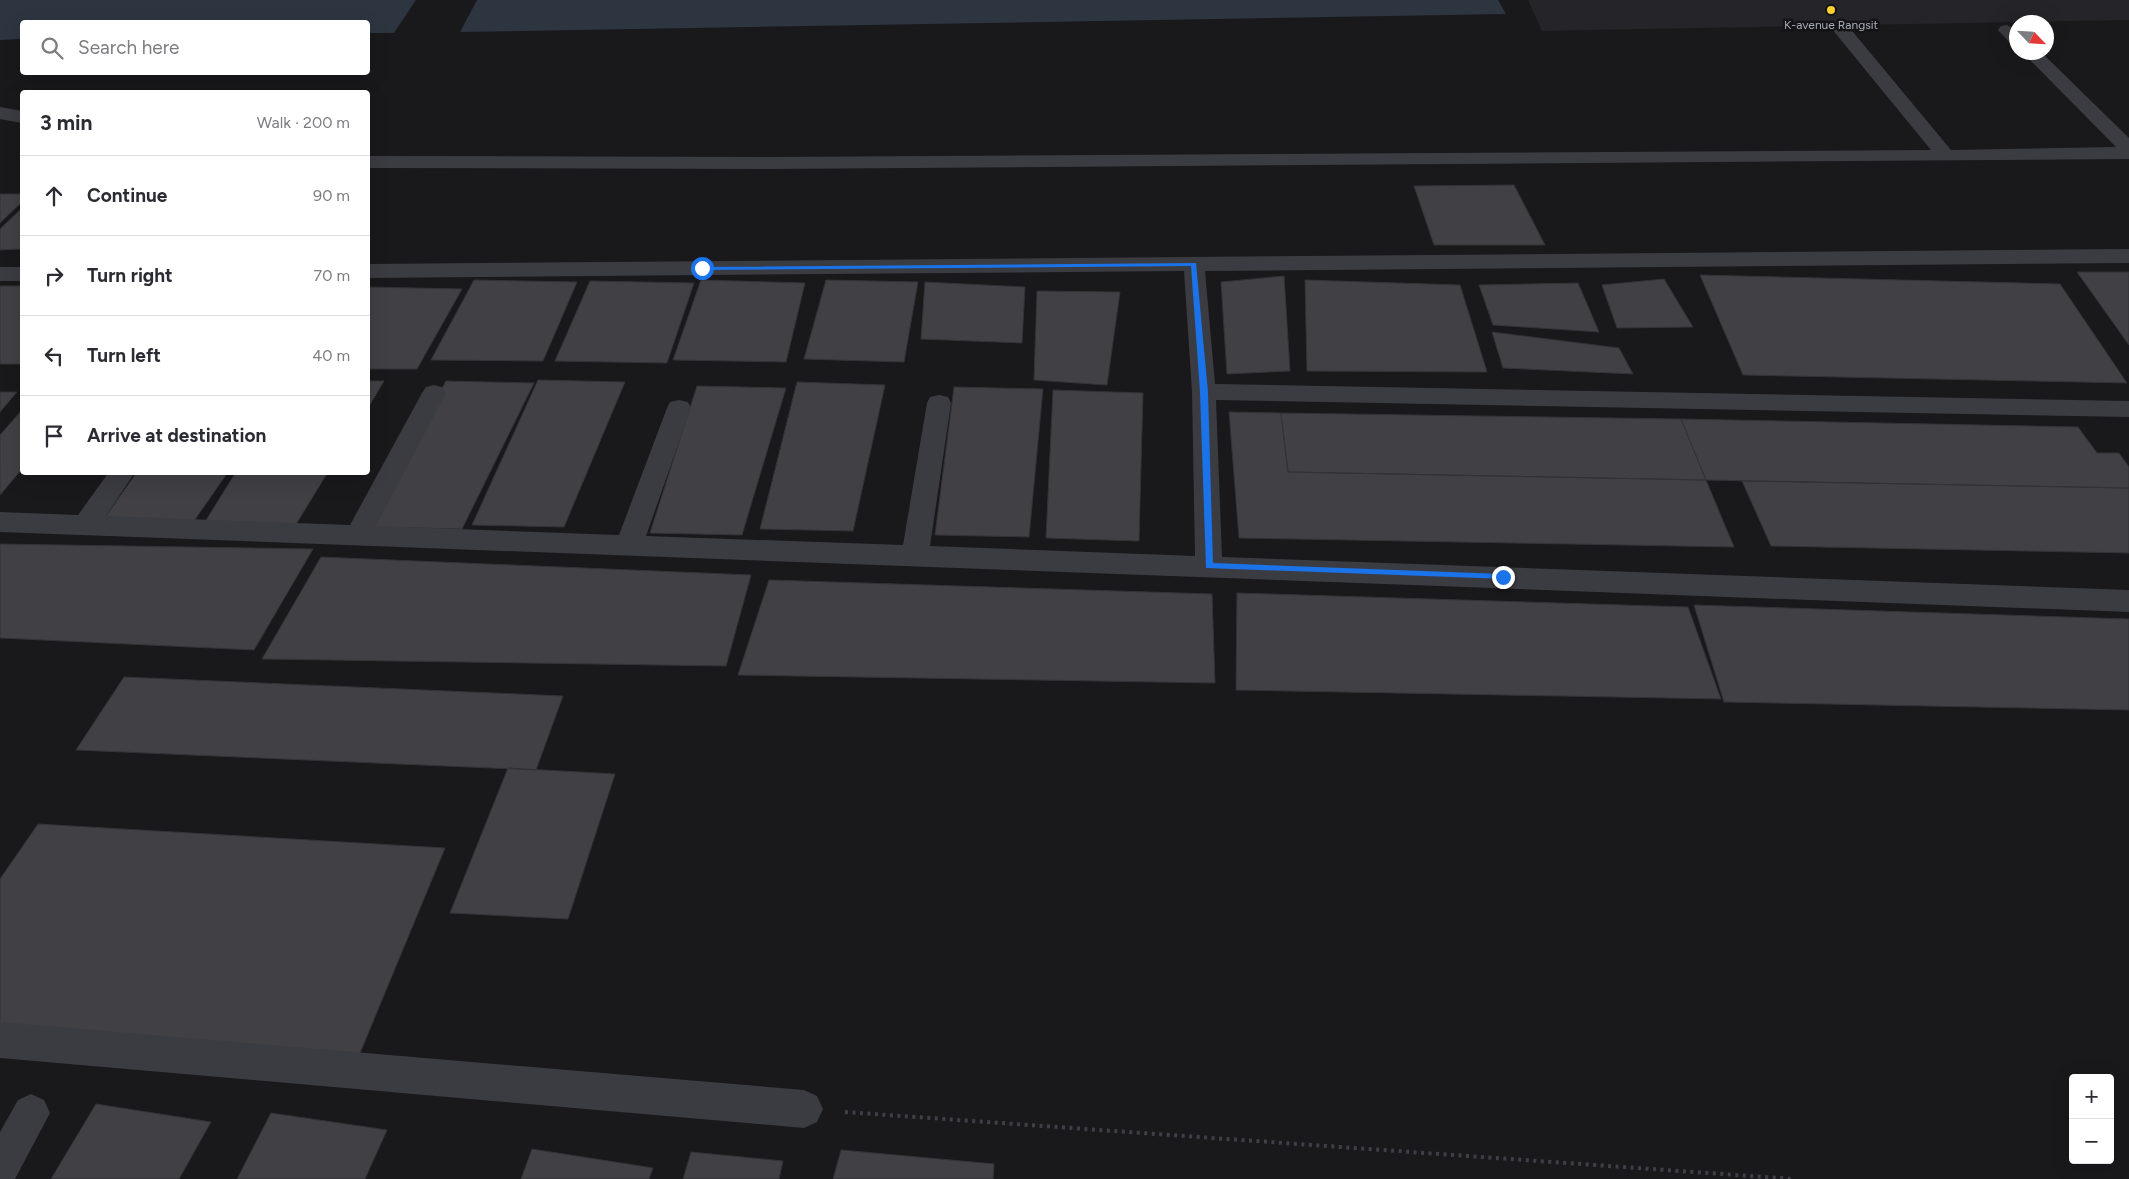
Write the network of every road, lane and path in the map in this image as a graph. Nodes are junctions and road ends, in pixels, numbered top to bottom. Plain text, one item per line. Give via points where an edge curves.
1 (1842, 30) dead end
2 (2038, 60) edge
3 (0, 113) edge
4 (20, 117) edge
5 (2129, 149) edge
6 (2129, 153) edge
7 (1946, 156) junction
8 (370, 162) edge
9 (2129, 256) edge
10 (1194, 264) junction
11 (370, 271) edge
12 (0, 274) edge
13 (20, 274) edge
14 (1204, 392) junction
15 (434, 393) dead end
16 (939, 403) dead end
17 (679, 408) dead end
18 (2129, 409) edge
19 (121, 475) edge
20 (0, 522) edge
21 (85, 525) junction
22 (358, 535) junction
23 (628, 546) junction
24 (915, 556) junction
25 (1209, 566) junction
26 (2129, 601) edge
27 (0, 1040) edge
28 (804, 1109) joint
29 (31, 1113) dead end
30 (0, 1169) edge
31 (1793, 1179) edge

1 - 7 street
2 - 5 street
3 - 4 street
6 - 7 street
7 - 8 street via 778,163
9 - 10 street
10 - 11 street
10 - 14 street
12 - 13 street
14 - 18 street
14 - 25 street
15 - 22 street
16 - 24 street
17 - 23 street
19 - 21 street
20 - 21 street
21 - 22 street
22 - 23 street
23 - 24 street
24 - 25 street
25 - 26 street
27 - 28 street
28 - 31 path
29 - 30 street

